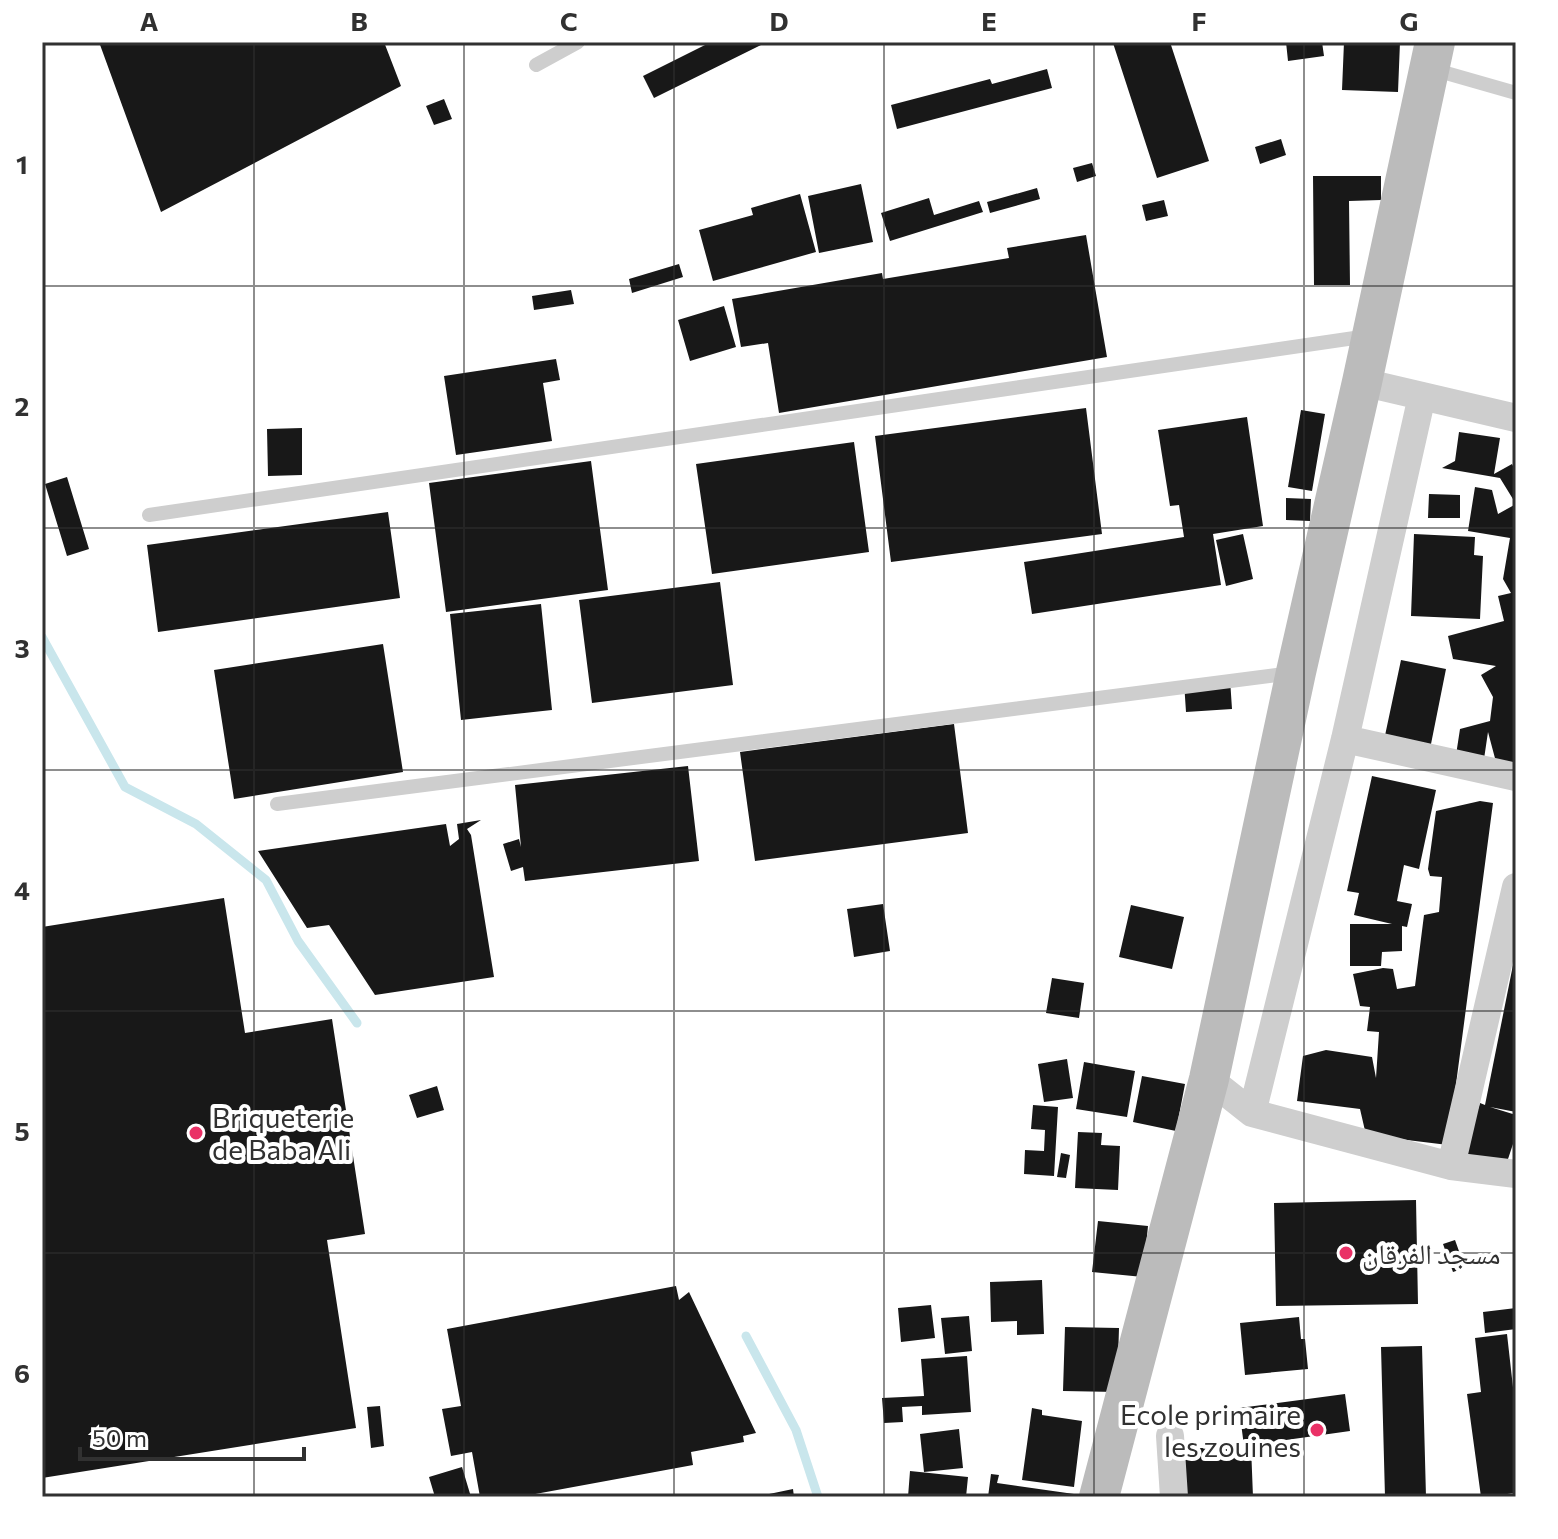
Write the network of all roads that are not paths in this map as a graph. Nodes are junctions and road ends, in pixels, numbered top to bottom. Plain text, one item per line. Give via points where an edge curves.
1 (578, 42) edge
2 (1433, 55) edge
3 (536, 65) dead end
4 (1516, 93) edge
5 (1371, 335) junction
6 (1362, 382) junction
7 (1422, 396) junction
8 (1516, 418) edge
9 (149, 515) dead end
10 (1296, 672) junction
11 (1345, 739) junction
12 (1516, 777) edge
13 (277, 804) dead end
14 (1516, 887) edge
15 (1209, 1079) junction
16 (1252, 1113) junction
17 (1451, 1166) junction
18 (1516, 1174) edge
19 (1170, 1436) dead end
20 (1099, 1497) edge
21 (1174, 1497) edge

1 - 3 lane
2 - 4 lane
2 - 5 main road
5 - 6 main road
5 - 9 lane
6 - 7 street
6 - 10 main road
7 - 8 street
7 - 11 street
10 - 13 lane
10 - 15 main road
11 - 12 street
11 - 16 street
14 - 17 street
15 - 16 street
15 - 20 main road
16 - 17 street
17 - 18 street
19 - 21 street

